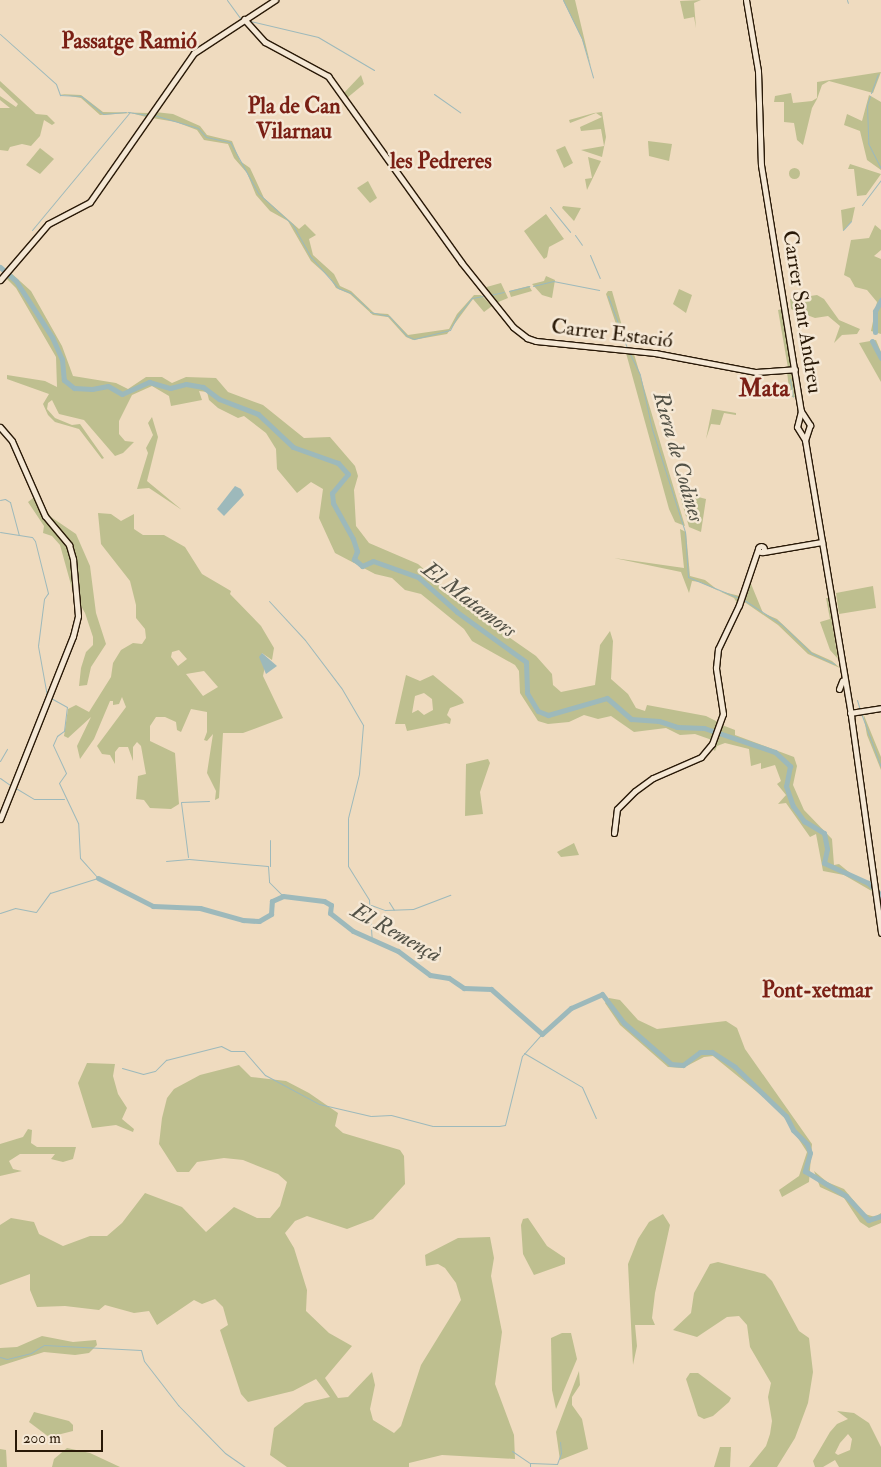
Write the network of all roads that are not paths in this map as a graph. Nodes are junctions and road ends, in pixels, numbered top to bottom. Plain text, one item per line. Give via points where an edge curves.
1 (275, 0) edge
2 (746, 0) edge
3 (244, 19) junction
4 (758, 71) junction
5 (770, 219) junction
6 (1, 278) edge
7 (795, 369) junction
8 (803, 420) junction
9 (0, 427) edge
10 (804, 432) junction
11 (822, 542) junction
12 (839, 655) junction
13 (843, 673) junction
14 (842, 689) junction
15 (846, 700) junction
16 (881, 708) edge
17 (853, 713) junction
18 (851, 737) junction
19 (857, 766) junction
20 (0, 819) edge
21 (614, 833) dead end
22 (878, 903) junction
23 (881, 915) edge
24 (881, 933) edge

1 - 3 street
2 - 4 street
3 - 6 street via 194,53 90,202 40,231
3 - 7 street, Carrer Estació via 263,40 328,76 460,262 513,328 526,338 626,350 756,372
4 - 5 street, Carrer Sant Andreu via 760,141
4 - 5 street, Carrer Sant Andreu via 757,123
5 - 7 street, Carrer Sant Andreu
7 - 8 street, Carrer Sant Andreu
8 - 10 street via 797,427
8 - 10 street via 810,425
9 - 20 street via 12,441 45,516 69,545 78,610 73,636
10 - 11 street
11 - 12 street
11 - 21 street via 760,552 716,653 723,712 712,744 701,757 653,778 629,796 617,810
12 - 13 street
12 - 14 street
13 - 14 street
13 - 15 street
14 - 15 street
15 - 17 street
15 - 18 street
16 - 17 street
17 - 18 street
17 - 19 street
18 - 19 street
19 - 22 street
22 - 23 street
22 - 24 street

